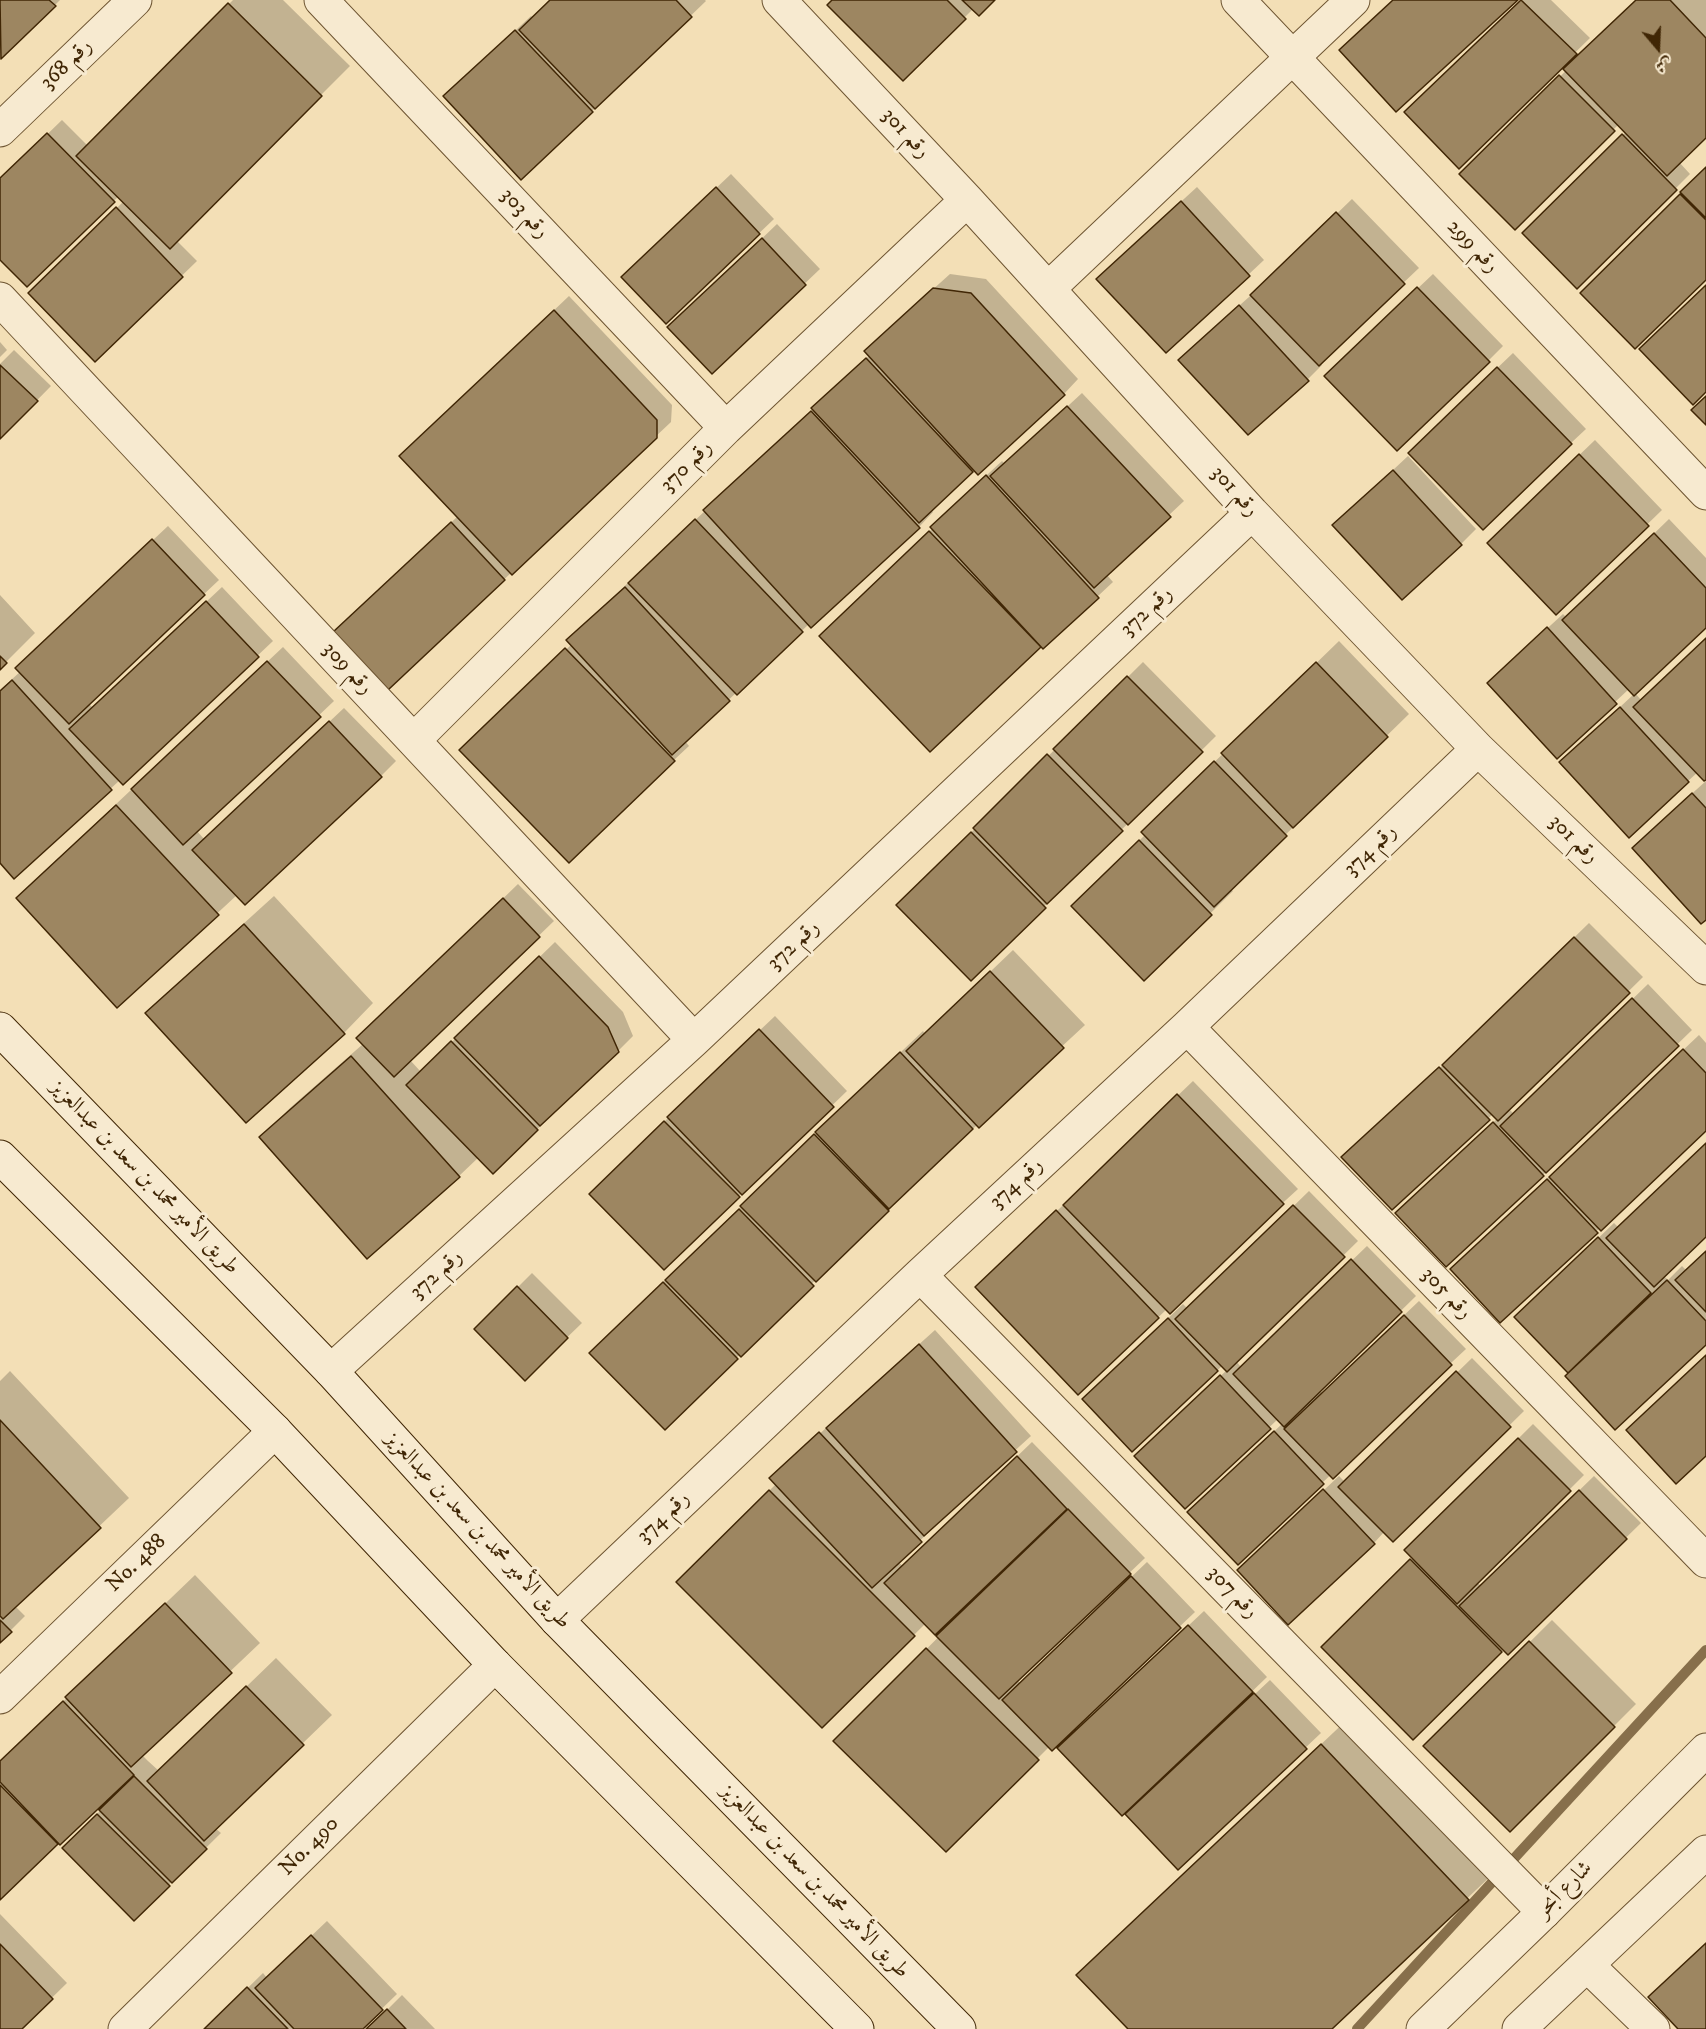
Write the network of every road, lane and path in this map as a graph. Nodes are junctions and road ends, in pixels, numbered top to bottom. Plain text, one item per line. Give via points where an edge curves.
1 (135, 0) edge
2 (321, 0) edge
3 (779, 0) edge
4 (1238, 0) edge
5 (1353, 0) edge
6 (1293, 59) junction
7 (0, 130) edge
8 (967, 200) junction
9 (1048, 289) junction
10 (0, 299) edge
11 (726, 428) junction
12 (1706, 493) edge
13 (1252, 513) junction
14 (414, 740) junction
15 (1478, 749) junction
16 (1706, 968) edge
17 (1186, 1027) junction
18 (0, 1029) edge
19 (694, 1041) junction
20 (0, 1157) edge
21 (920, 1275) junction
22 (331, 1371) junction
23 (275, 1431) junction
24 (1706, 1561) edge
25 (557, 1620) junction
26 (495, 1665) junction
27 (0, 1697) edge
28 (1706, 1750) edge
29 (1706, 1852) edge
30 (1544, 1912) junction
31 (1587, 1965) junction
32 (128, 2028) edge
33 (857, 2029) edge
34 (958, 2029) edge
35 (1423, 2029) edge
36 (1519, 2029) edge
37 (1653, 2029) edge

1 - 7 street, رقم 368
2 - 11 street, رقم 303
3 - 8 street, رقم 301
4 - 6 street, رقم 299
5 - 6 street
6 - 9 street
6 - 12 street, رقم 299
8 - 9 street, رقم 301
8 - 11 street, رقم 370
9 - 13 street, رقم 301
10 - 14 street, رقم 309
11 - 14 street, رقم 370
13 - 15 street, رقم 301
13 - 19 street, رقم 372
14 - 19 street, رقم 309
15 - 16 street, رقم 301
15 - 17 street, رقم 374
17 - 21 street, رقم 374
17 - 24 street, رقم 305
18 - 22 street, طريق الأمير محمد بن سعد بن عبدالعزيز
19 - 22 street, رقم 372
20 - 23 street
21 - 25 street, رقم 374
21 - 30 street, رقم 307
22 - 25 street, طريق الأمير محمد بن سعد بن عبدالعزيز
23 - 26 street
23 - 27 street, No. 488
25 - 34 street, طريق الأمير محمد بن سعد بن عبدالعزيز
26 - 32 street, No. 490
26 - 33 street
28 - 30 street, شارع أبحر
29 - 31 street
30 - 35 street, شارع أبحر
31 - 36 street
31 - 37 street

